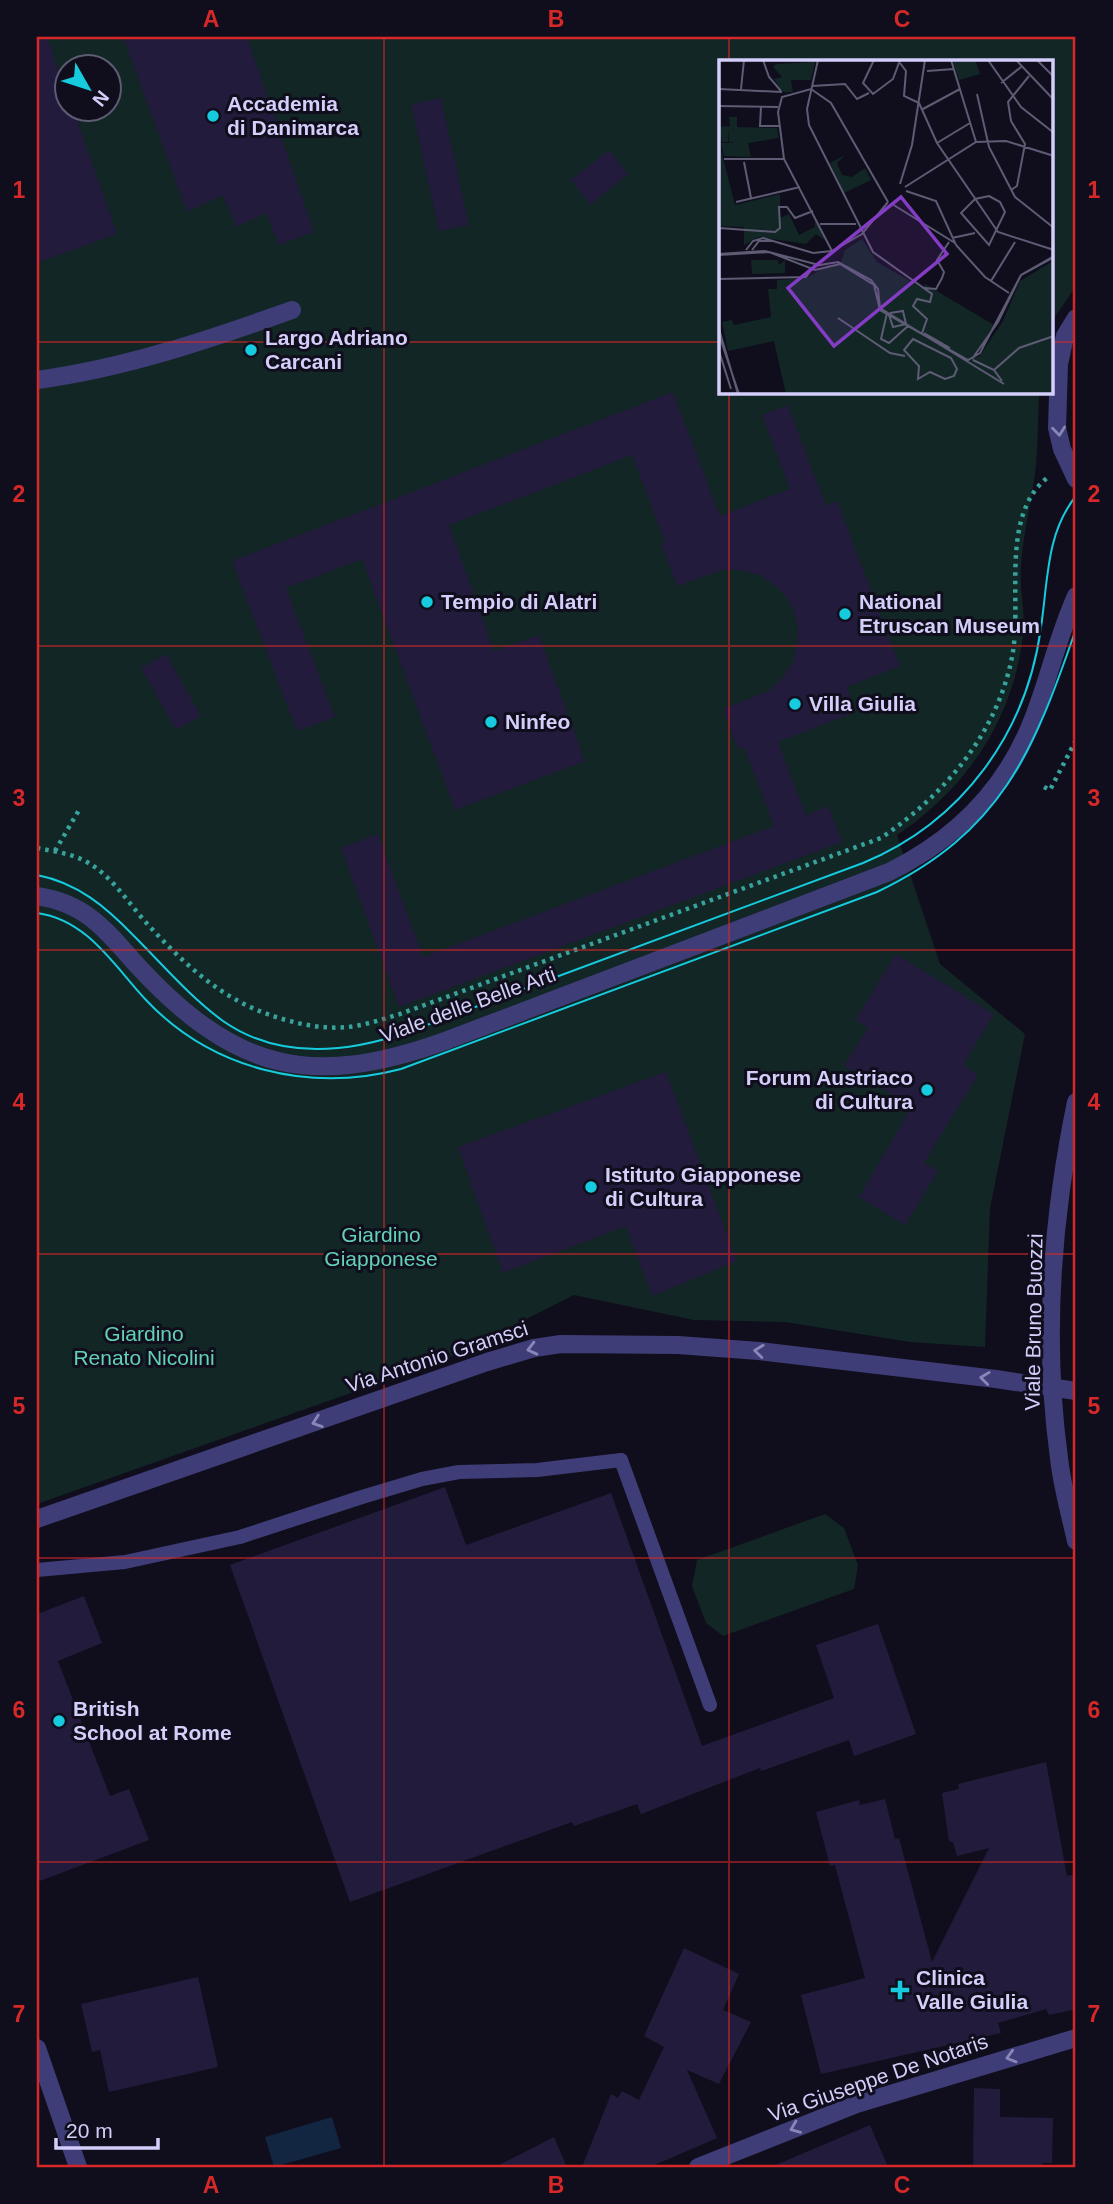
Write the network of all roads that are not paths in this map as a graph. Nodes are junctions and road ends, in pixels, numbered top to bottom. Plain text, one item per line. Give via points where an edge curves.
1 (292, 310) dead end
2 (1076, 318) edge
3 (37, 380) edge
4 (1076, 479) edge
5 (1074, 605) edge
6 (37, 896) edge
7 (1076, 1102) edge
8 (1052, 1387) junction
9 (1076, 1391) edge
10 (37, 1519) edge
11 (1076, 1541) edge
12 (37, 1570) edge
13 (710, 1705) dead end
14 (1076, 2038) edge
15 (37, 2048) edge
16 (78, 2167) edge
17 (698, 2167) edge

1 - 3 street via 133,362
2 -> 4 street via 1065,336 1059,364 1057,428
5 - 6 street, Viale delle Belle Arti via 1014,761 983,802 913,860 445,1041 378,1061 300,1065 255,1055 183,1009 91,916 68,903
7 - 8 street, Viale Bruno Buozzi via 1054,1256
8 - 9 street, Via Antonio Gramsci
8 -> 10 street, Via Antonio Gramsci via 725,1347 547,1345
8 - 11 street, Viale Bruno Buozzi via 1059,1459
12 - 13 lane via 125,1562 240,1537 422,1479 458,1472 537,1470 621,1460
14 -> 17 street, Via Giuseppe De Notaris via 858,2104
15 - 16 street

